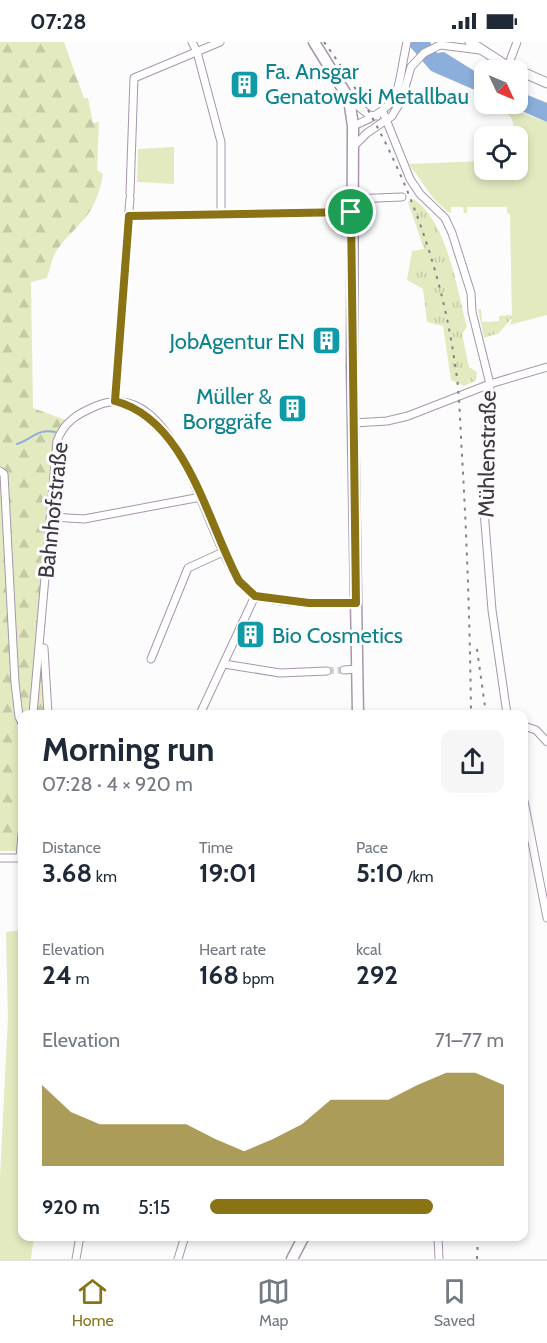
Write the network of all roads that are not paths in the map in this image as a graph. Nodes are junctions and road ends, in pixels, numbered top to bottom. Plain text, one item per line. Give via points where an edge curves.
1 (192, 42) edge
2 (220, 42) edge
3 (314, 42) edge
4 (470, 42) edge
5 (517, 42) edge
6 (407, 43) edge
7 (483, 51) junction
8 (197, 52) junction
9 (498, 60) edge
10 (510, 60) edge
11 (528, 75) edge
12 (547, 83) edge
13 (349, 99) junction
14 (380, 114) junction
15 (388, 120) junction
16 (353, 126) junction
17 (352, 147) junction
18 (402, 197) dead end
19 (351, 199) junction
20 (351, 212) junction
21 (221, 213) junction
22 (129, 216) junction
23 (547, 367) edge
24 (490, 384) junction
25 (115, 401) junction
26 (354, 423) junction
27 (0, 471) edge
28 (201, 497) junction
29 (52, 517) junction
30 (223, 552) junction
31 (255, 596) junction
32 (356, 603) junction
33 (42, 627) junction
34 (151, 659) dead end
35 (224, 664) junction
36 (357, 669) junction
37 (344, 670) tunnel mouth
38 (327, 671) tunnel mouth
39 (18, 710) edge
40 (33, 710) edge
41 (48, 710) edge
42 (202, 710) edge
43 (358, 710) edge
44 (506, 710) edge
45 (528, 727) edge
46 (546, 741) edge
47 (528, 821) edge
48 (0, 858) edge
49 (18, 858) edge
50 (547, 918) edge
51 (79, 1241) edge
52 (183, 1241) edge
53 (301, 1241) edge
54 (438, 1241) edge
55 (76, 1259) edge
56 (177, 1259) edge
57 (292, 1259) edge
58 (439, 1259) edge

1 - 8 street
2 - 8 street
3 - 13 main road
4 - 7 main road
5 - 10 street
6 - 14 street via 394,99
7 - 9 main road
7 - 15 street via 440,45 417,60 408,74 401,101
8 - 21 street via 221,142
8 - 22 street via 134,78
11 - 12 main road
13 - 14 street via 369,115
13 - 16 main road
14 - 15 street, Mühlenstraße
14 - 16 street
15 - 17 street
15 - 24 street, Mühlenstraße via 410,179 445,218 452,233 471,293
16 - 17 main road
17 - 19 main road
18 - 19 street
19 - 20 main road
20 - 21 street
20 - 26 main road
21 - 22 street
22 - 25 street
23 - 24 street
24 - 26 street via 408,416 387,422
24 - 44 street, Mühlenstraße via 484,511 492,610
25 - 28 street via 139,410 170,439
25 - 29 street, Bahnhofstraße via 80,413 61,431
26 - 32 main road
27 - 39 street via 4,474
28 - 29 street via 84,519
28 - 30 street
29 - 33 street, Bahnhofstraße
30 - 31 street via 239,581
30 - 34 street via 188,568
31 - 32 street via 309,603
31 - 35 street
32 - 36 main road
33 - 40 street, Bahnhofstraße
33 - 41 street
35 - 38 street via 280,673
35 - 42 street
36 - 37 street
36 - 43 main road
45 - 46 street
47 - 50 street
48 - 49 street
51 - 55 street
52 - 56 street
53 - 57 main road
54 - 58 street

